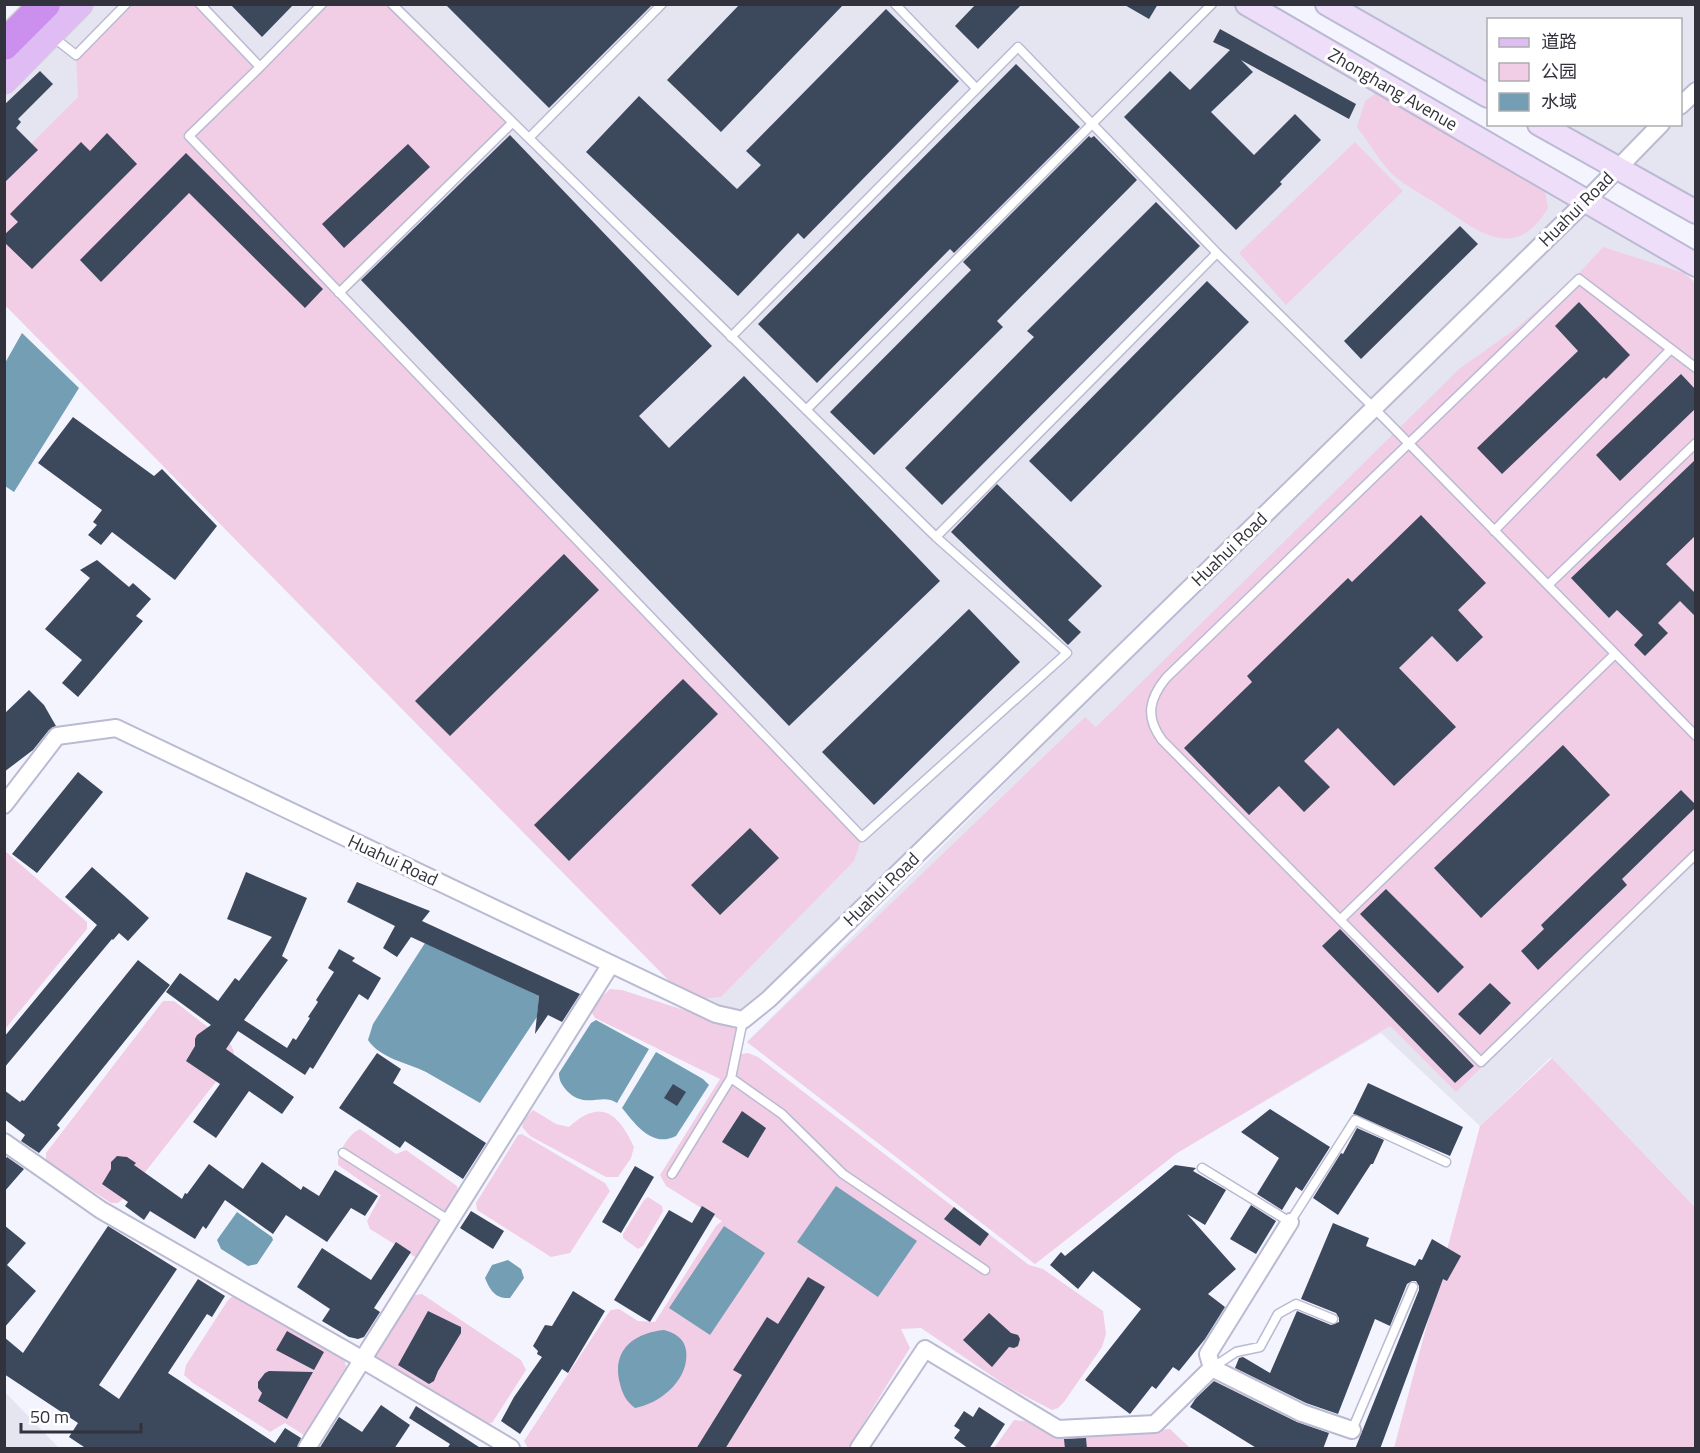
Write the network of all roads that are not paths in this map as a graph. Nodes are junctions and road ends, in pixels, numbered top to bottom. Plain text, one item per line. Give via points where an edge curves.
1 (45, 4) edge
2 (80, 4) edge
3 (126, 4) edge
4 (200, 4) edge
5 (322, 4) edge
6 (392, 4) edge
7 (662, 4) edge
8 (895, 4) edge
9 (1212, 4) edge
10 (1247, 4) edge
11 (1326, 4) edge
12 (50, 35) junction
13 (4, 45) edge
14 (260, 67) junction
15 (4, 81) edge
16 (976, 88) junction
17 (1695, 91) edge
18 (1487, 95) edge
19 (1682, 103) edge
20 (512, 123) junction
21 (1092, 123) junction
22 (1542, 126) edge
23 (1659, 126) edge
24 (529, 138) junction
25 (1617, 169) junction
26 (1586, 201) junction
27 (1695, 212) edge
28 (1217, 252) junction
29 (1695, 265) edge
30 (339, 293) junction
31 (731, 337) junction
32 (1671, 349) junction
33 (1695, 368) edge
34 (1374, 408) junction
35 (806, 410) junction
36 (1695, 443) edge
37 (1409, 444) junction
38 (1494, 531) junction
39 (936, 537) junction
40 (1548, 585) junction
41 (1615, 654) junction
42 (1695, 736) edge
43 (4, 805) edge
44 (1695, 854) edge
45 (1340, 920) junction
46 (611, 964) junction
47 (743, 1020) junction
48 (731, 1078) junction
49 (4, 1142) edge
50 (343, 1153) dead end
51 (1446, 1162) dead end
52 (1202, 1168) dead end
53 (672, 1174) dead end
54 (450, 1221) junction
55 (1290, 1222) junction
56 (985, 1270) dead end
57 (1413, 1287) dead end
58 (1333, 1319) dead end
59 (363, 1360) junction
60 (1212, 1368) junction
61 (1353, 1430) joint
62 (307, 1449) edge
63 (511, 1449) edge
64 (859, 1449) edge

1 - 13 highway
2 - 12 main road
3 - 12 lane via 76,55
4 - 14 lane
5 - 14 lane
6 - 20 lane
7 - 24 lane
8 - 16 lane
9 - 21 lane
10 - 26 main road, Zhonghang Avenue
11 - 18 main road
12 - 15 main road
14 - 30 lane via 189,136
16 - 21 lane via 1018,47
16 - 31 lane
17 - 19 street
20 - 24 lane
20 - 30 lane
21 - 28 lane
21 - 35 lane
22 - 25 main road
23 - 25 street, Huahui Road
24 - 31 lane
25 - 26 street, Huahui Road
25 - 27 main road
26 - 29 main road, Zhonghang Avenue
26 - 34 street, Huahui Road
28 - 34 lane
28 - 39 lane
30 - 39 lane via 862,837 1067,653
31 - 35 lane
32 - 33 lane
32 - 37 lane via 1579,279
32 - 38 lane
34 - 37 lane
34 - 47 street, Huahui Road via 769,999
35 - 39 lane
36 - 40 lane
37 - 38 lane
37 - 45 lane via 1166,678 1155,692 1152,705 1153,728 1162,740
38 - 40 lane
40 - 41 lane
41 - 42 lane
41 - 45 lane
43 - 46 street, Huahui Road via 57,736 116,728
44 - 45 lane via 1480,1062
46 - 47 street, Huahui Road via 716,1014
46 - 54 street
47 - 48 lane
48 - 53 lane
48 - 56 lane via 782,1114 843,1174
49 - 59 street via 101,1210
50 - 54 lane
51 - 55 lane via 1354,1120
52 - 55 lane
54 - 59 street
55 - 60 street via 1208,1354
57 - 61 lane
58 - 60 lane via 1296,1304 1278,1314 1260,1347 1236,1352
59 - 62 street
59 - 63 street
60 - 61 street via 1302,1413
60 - 64 street via 1155,1424 1058,1429 925,1349

